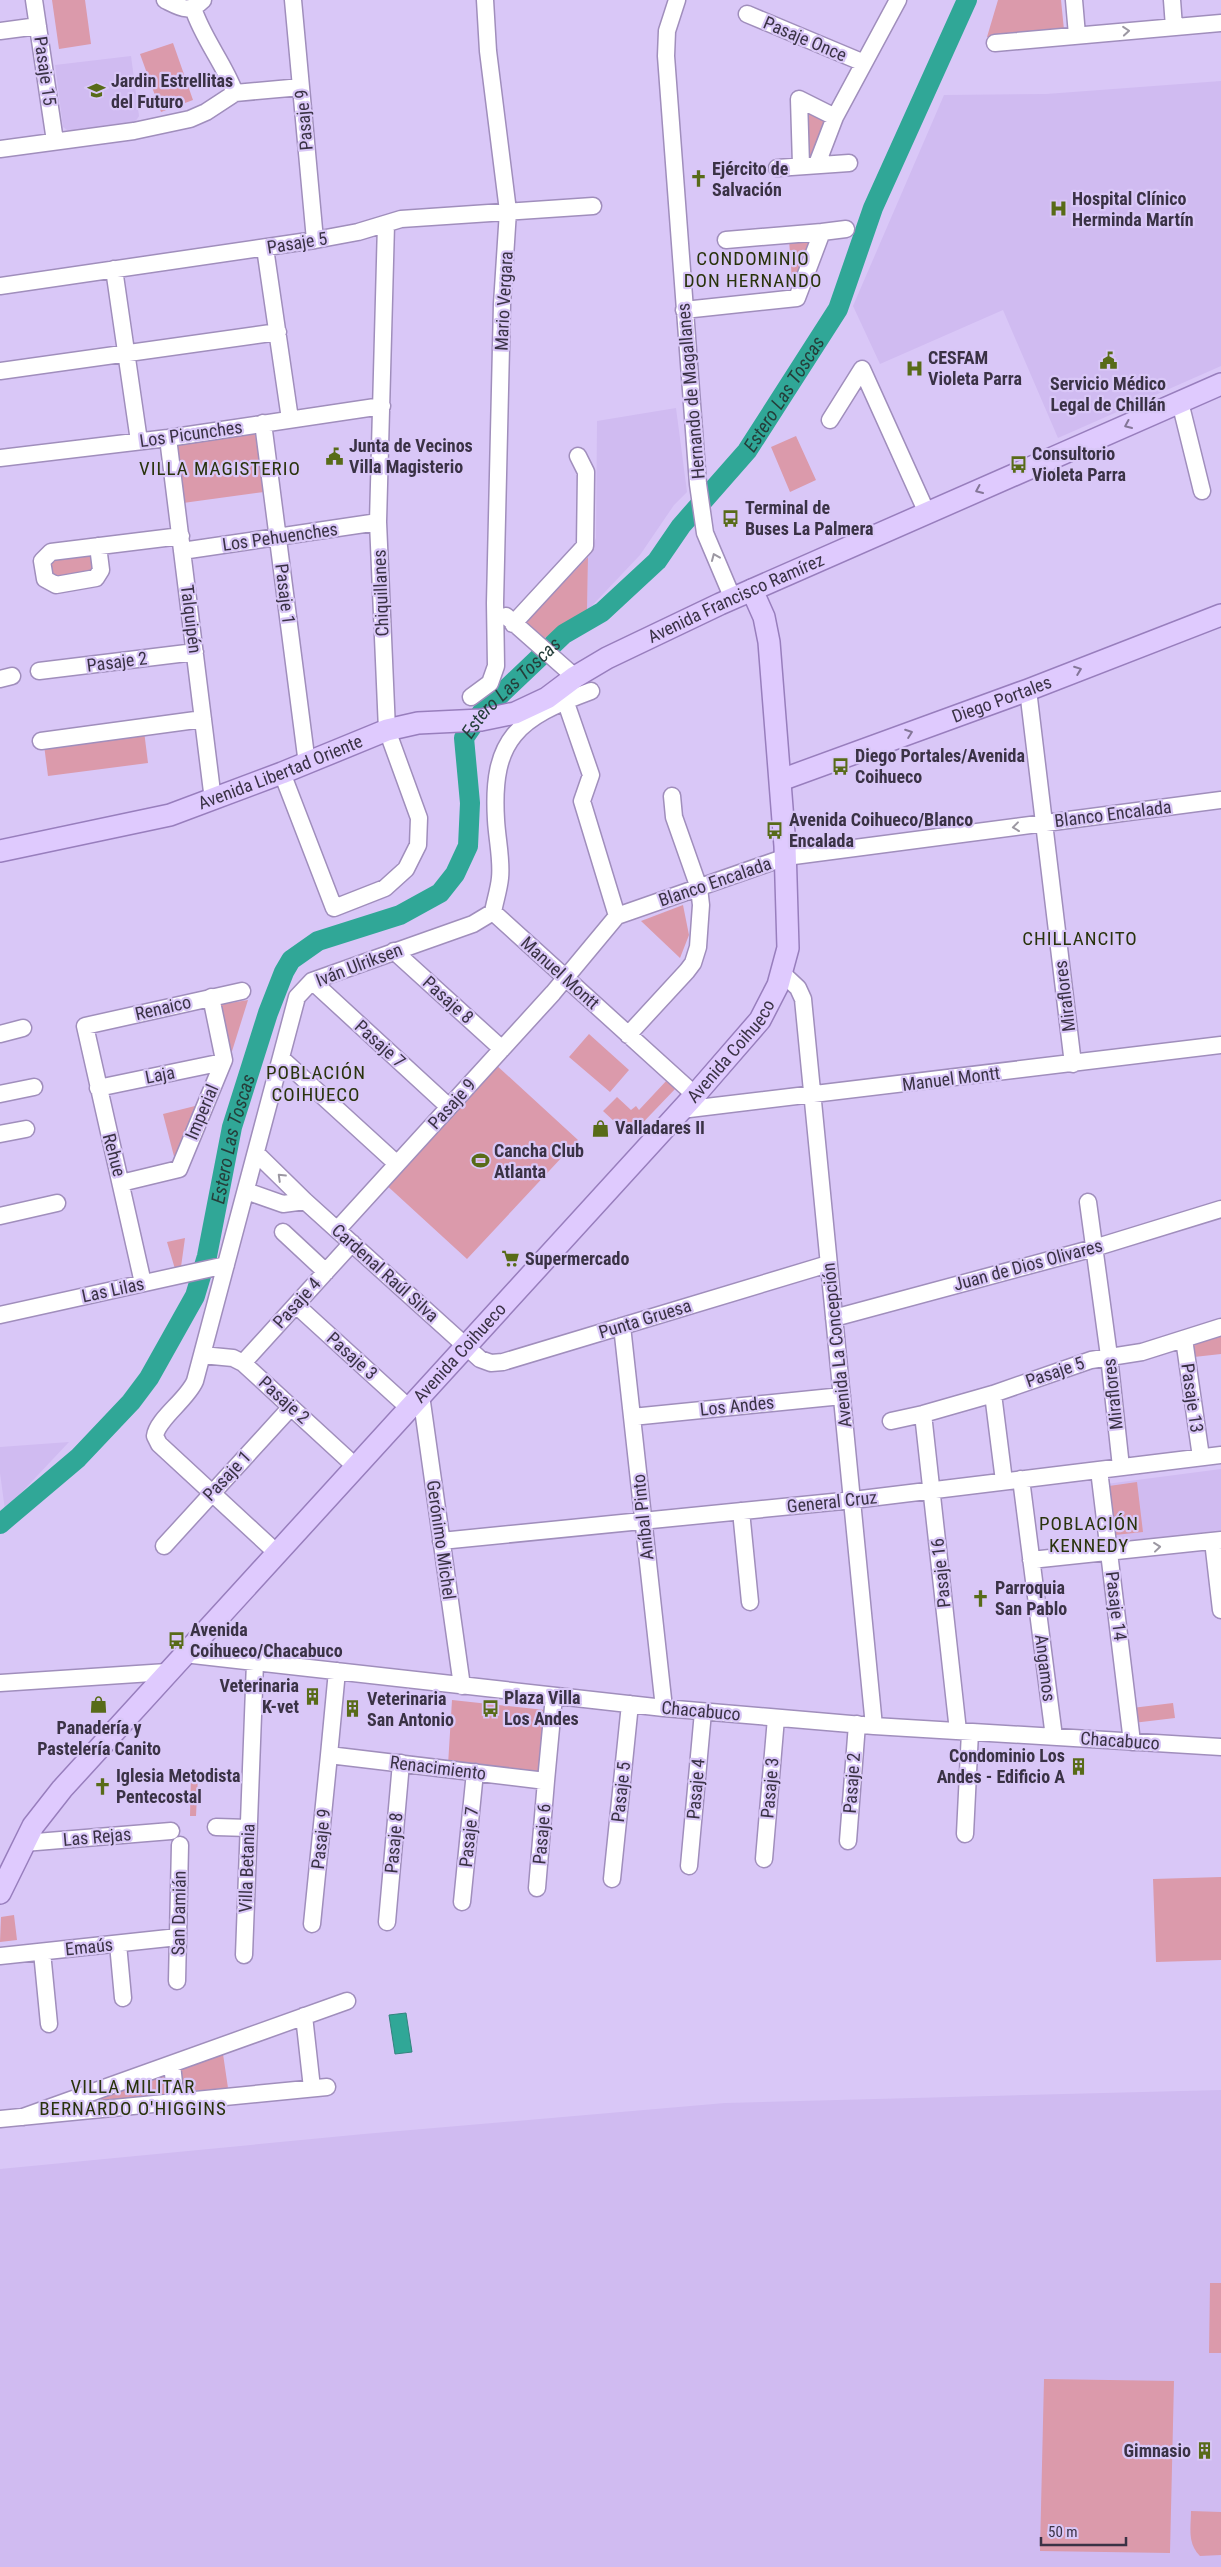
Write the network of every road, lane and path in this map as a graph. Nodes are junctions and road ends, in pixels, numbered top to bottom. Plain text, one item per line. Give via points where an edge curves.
1 (34, 0) edge
2 (165, 0) edge
3 (293, 0) edge
4 (485, 0) edge
5 (677, 0) edge
6 (898, 0) edge
7 (1074, 0) edge
8 (1172, 0) edge
9 (198, 4) edge
10 (747, 14) dead end
11 (1221, 23) edge
12 (38, 26) junction
13 (1174, 27) junction
14 (0, 31) edge
15 (1077, 35) junction
16 (995, 43) dead end
17 (864, 64) junction
18 (301, 87) junction
19 (235, 93) junction
20 (835, 117) junction
21 (55, 141) junction
22 (0, 148) edge
23 (849, 163) dead end
24 (809, 164) junction
25 (777, 168) dead end
26 (593, 206) dead end
27 (508, 210) junction
28 (386, 224) junction
29 (846, 229) dead end
30 (822, 232) junction
31 (315, 240) junction
32 (726, 240) dead end
33 (266, 248) junction
34 (114, 269) junction
35 (0, 286) edge
36 (684, 310) junction
37 (278, 332) junction
38 (126, 353) junction
39 (0, 371) edge
40 (1221, 384) edge
41 (1180, 402) junction
42 (382, 406) junction
43 (290, 419) junction
44 (830, 420) dead end
45 (263, 424) junction
46 (168, 438) junction
47 (138, 441) junction
48 (578, 456) dead end
49 (0, 458) edge
50 (1202, 491) dead end
51 (927, 513) junction
52 (378, 522) junction
53 (278, 537) junction
54 (182, 543) junction
55 (98, 546) dead end
56 (742, 594) junction
57 (495, 603) junction
58 (1221, 615) edge
59 (513, 624) junction
60 (195, 652) junction
61 (39, 671) dead end
62 (568, 671) junction
63 (591, 690) dead end
64 (1028, 690) junction
65 (561, 695) junction
66 (471, 697) dead end
67 (203, 719) junction
68 (387, 730) junction
69 (41, 740) dead end
70 (307, 764) junction
71 (282, 773) junction
72 (781, 780) junction
73 (672, 796) dead end
74 (213, 800) junction
75 (1221, 800) edge
76 (1044, 823) junction
77 (0, 851) edge
78 (786, 857) junction
79 (699, 888) junction
80 (493, 912) junction
81 (617, 916) junction
82 (394, 951) junction
83 (782, 973) junction
84 (564, 977) junction
85 (312, 982) junction
86 (242, 991) dead end
87 (211, 998) junction
88 (85, 1026) joint
89 (23, 1028) dead end
90 (0, 1034) edge
91 (628, 1035) junction
92 (1221, 1045) edge
93 (502, 1049) junction
94 (282, 1059) junction
95 (223, 1062) junction
96 (1073, 1064) junction
97 (34, 1087) dead end
98 (98, 1088) junction
99 (0, 1094) edge
100 (813, 1095) junction
101 (688, 1103) junction
102 (449, 1107) junction
103 (26, 1129) dead end
104 (0, 1134) edge
105 (256, 1153) junction
106 (397, 1164) junction
107 (121, 1183) junction
108 (246, 1191) junction
109 (305, 1201) junction
110 (1088, 1202) dead end
111 (57, 1203) dead end
112 (1221, 1209) edge
113 (0, 1216) edge
114 (338, 1230) junction
115 (283, 1232) dead end
116 (352, 1243) junction
117 (1094, 1248) junction
118 (828, 1264) junction
119 (219, 1267) junction
120 (326, 1272) junction
121 (143, 1283) junction
122 (296, 1305) junction
123 (0, 1315) edge
124 (834, 1318) junction
125 (622, 1326) junction
126 (1221, 1327) edge
127 (1184, 1339) junction
128 (466, 1346) junction
129 (202, 1355) junction
130 (1109, 1356) junction
131 (243, 1363) junction
132 (993, 1394) junction
133 (842, 1396) junction
134 (415, 1401) junction
135 (291, 1407) junction
136 (923, 1414) junction
137 (632, 1417) junction
138 (890, 1421) dead end
139 (1221, 1454) edge
140 (1201, 1457) junction
141 (356, 1466) junction
142 (1120, 1467) junction
143 (1099, 1470) junction
144 (1021, 1479) junction
145 (1004, 1482) junction
146 (932, 1490) junction
147 (212, 1493) junction
148 (853, 1500) junction
149 (741, 1511) junction
150 (644, 1521) junction
151 (1217, 1540) edge
152 (441, 1541) junction
153 (164, 1546) dead end
154 (277, 1552) junction
155 (1109, 1552) junction
156 (1032, 1560) junction
157 (750, 1602) dead end
158 (1221, 1610) edge
159 (184, 1654) junction
160 (254, 1662) junction
161 (337, 1671) junction
162 (167, 1672) junction
163 (0, 1683) edge
164 (462, 1686) junction
165 (554, 1696) junction
166 (630, 1704) junction
167 (664, 1708) junction
168 (703, 1712) junction
169 (776, 1718) junction
170 (857, 1724) junction
171 (874, 1726) junction
172 (964, 1731) junction
173 (1054, 1737) junction
174 (1132, 1742) junction
175 (1221, 1747) edge
176 (329, 1755) junction
177 (401, 1763) junction
178 (475, 1772) junction
179 (546, 1781) junction
180 (216, 1827) dead end
181 (248, 1828) junction
182 (171, 1831) dead end
183 (965, 1834) dead end
184 (848, 1841) dead end
185 (24, 1843) junction
186 (180, 1845) dead end
187 (764, 1859) dead end
188 (689, 1866) dead end
189 (612, 1879) dead end
190 (537, 1888) dead end
191 (0, 1893) edge
192 (462, 1902) dead end
193 (387, 1922) dead end
194 (312, 1924) dead end
195 (178, 1937) junction
196 (118, 1944) junction
197 (42, 1952) junction
198 (244, 1955) dead end
199 (0, 1956) edge
200 (177, 1981) dead end
201 (123, 1998) dead end
202 (346, 2001) dead end
203 (304, 2016) junction
204 (49, 2024) dead end
205 (172, 2064) junction
206 (176, 2102) junction
207 (23, 2117) junction
208 (0, 2119) edge

1 - 12 street, Pasaje 15
2 - 9 street via 184,10
3 - 18 street, Pasaje 9
4 - 27 street, Mario Vergara via 488,51
5 - 36 street, Hernando de Magallanes via 667,32 666,56
6 - 17 street
7 - 15 street
8 - 13 street
9 - 19 street via 200,30 227,73
10 - 17 street, Pasaje Once
11 - 13 street
12 - 14 street
12 - 21 street, Pasaje 15
15 -> 13 street
15 - 16 street
17 - 20 street
18 - 19 street
18 - 31 street, Pasaje 9
19 - 21 street via 206,112 190,118 134,131
20 - 24 street
20 - 24 street via 799,99
21 - 22 street
23 - 24 street
24 - 25 street
26 - 27 street, Pasaje 5
27 - 28 street, Pasaje 5 via 401,219
27 - 57 street, Mario Vergara via 502,304
28 - 31 street, Pasaje 5
28 - 42 street, Chiquillanes
29 - 30 street
30 - 32 street
30 - 36 street via 797,298
31 - 33 street, Pasaje 5
33 - 34 street, Pasaje 5
33 - 37 street
34 - 35 street, Pasaje 5
34 - 38 street
56 -> 36 street, Hernando de Magallanes via 705,532 701,513
37 - 38 street
37 - 43 street
38 - 39 street
38 - 47 street
40 - 41 main road, Avenida Francisco Ramírez
41 - 50 street
41 -> 51 main road, Avenida Francisco Ramírez
42 - 43 street, Los Picunches
42 - 52 street, Chiquillanes
43 - 45 street, Los Picunches
44 - 51 street via 862,369
45 - 46 street, Los Picunches
45 - 53 street, Pasaje 1
46 - 47 street, Los Picunches
46 - 54 street, Talquipén
47 - 49 street, Los Picunches
48 - 59 street via 586,472 585,546
51 - 56 main road, Avenida Francisco Ramírez
52 - 53 street, Los Pehuenches
52 - 68 street, Chiquillanes
53 - 54 street, Los Pehuenches
53 - 70 street, Pasaje 1
54 - 55 street, Los Pehuenches
54 - 60 street, Talquipén
56 - 62 main road, Avenida Francisco Ramírez via 607,658
56 - 72 main road, Avenida Coihueco via 760,606 767,629
57 - 59 street
57 - 66 street, Mario Vergara via 496,672 486,687
64 -> 58 main road, Diego Portales
59 - 62 street
60 - 61 street, Pasaje 2
60 - 67 street, Talquipén
62 - 65 main road, Avenida Francisco Ramírez
63 - 65 street
72 -> 64 main road, Diego Portales
64 - 76 street, Miraflores
65 - 68 main road, Avenida Libertad Oriente via 515,713 481,720 418,723
65 - 80 street via 519,728 505,747 498,764 495,783 500,877
65 - 81 street via 591,775 582,801
67 - 69 street
67 - 74 street, Talquipén
68 - 70 main road, Avenida Libertad Oriente
68 - 71 street, Chiquillanes via 419,818 418,845 406,869 385,888 334,908
70 - 71 main road, Avenida Libertad Oriente
71 - 74 main road, Avenida Libertad Oriente
72 - 78 main road, Avenida Coihueco
73 - 79 street via 676,824
74 - 77 main road, Avenida Libertad Oriente via 146,821
75 - 76 street, Blanco Encalada
76 -> 78 street, Blanco Encalada
76 - 96 street, Miraflores
78 - 79 street, Blanco Encalada
78 - 83 main road, Avenida Coihueco via 788,934
79 - 81 street, Blanco Encalada
79 - 91 street via 700,932 693,963
80 - 82 street, Iván Ulriksen via 473,924
80 - 84 street, Manuel Montt
81 - 84 street
82 - 85 street, Iván Ulriksen
82 - 93 street, Pasaje 8
83 - 100 street, Avenida La Concepción via 798,988 803,999
83 - 101 main road, Avenida Coihueco via 774,996 760,1020
84 - 91 street, Manuel Montt
84 - 93 street, Pasaje 9
85 - 94 street, Iván Ulriksen via 297,997
85 - 102 street, Pasaje 7
86 - 87 street, Renaico
87 - 88 street, Renaico
87 - 95 street, Imperial
88 - 98 street, Rehue
89 - 90 street
91 - 101 street, Manuel Montt
92 - 96 street, Manuel Montt
93 - 102 street, Pasaje 9
94 - 105 street, Iván Ulriksen
94 - 106 street
95 - 98 street, Laja
95 - 107 street, Imperial via 179,1169
96 - 100 street, Manuel Montt
97 - 99 street
98 - 107 street, Rehue
100 - 101 street, Manuel Montt
100 - 118 street, Avenida La Concepción
101 - 128 main road, Avenida Coihueco
102 - 106 street, Pasaje 9
103 - 104 street
105 - 108 street, Iván Ulriksen
109 -> 105 street, Cardenal Raúl Silva
106 - 114 street, Pasaje 9
107 - 121 street, Rehue
108 - 109 street via 283,1204
108 - 119 street, Iván Ulriksen
109 - 114 street, Cardenal Raúl Silva
110 - 117 street, Miraflores
111 - 113 street
112 - 117 street, Juan de Dios Olivares
114 - 116 street, Cardenal Raúl Silva
115 - 120 street
116 - 120 street, Pasaje 4
116 - 128 street, Cardenal Raúl Silva
117 - 124 street, Juan de Dios Olivares
117 - 130 street, Miraflores
118 - 124 street, Avenida La Concepción
118 - 125 street, Punta Gruesa
119 - 121 street, Las Lilas
119 - 129 street, Iván Ulriksen
120 - 122 street, Pasaje 4
121 - 123 street, Las Lilas
122 - 131 street, Pasaje 4
122 - 134 street, Pasaje 3
124 - 133 street, Avenida La Concepción
125 - 128 street, Punta Gruesa via 497,1363 480,1359
125 - 137 street, Aníbal Pinto
126 - 127 street, Pasaje 5
127 - 130 street, Pasaje 5 via 1142,1352
127 - 140 street, Pasaje 13
128 - 134 main road, Avenida Coihueco
129 - 131 street, Pasaje 2 via 233,1358
129 - 147 street, Iván Ulriksen via 192,1389 158,1427 155,1436 159,1444
130 - 132 street, Pasaje 5
130 - 142 street, Miraflores
131 - 135 street, Pasaje 2
132 - 136 street, Pasaje 5
132 - 145 street
133 - 137 street, Los Andes
133 - 148 street, Avenida La Concepción
134 - 141 main road, Avenida Coihueco
134 - 152 street, Gerónimo Michel
135 - 141 street, Pasaje 2
135 - 147 street, Pasaje 1
136 - 138 street, Pasaje 5
136 - 146 street, Pasaje 16
137 - 150 street, Aníbal Pinto
139 - 140 street, General Cruz
140 - 142 street, General Cruz
141 - 154 main road, Avenida Coihueco
142 - 143 street, General Cruz
143 - 144 street, General Cruz
143 - 155 street, Pasaje 14
144 - 145 street, General Cruz
144 - 156 street, Angamos
145 - 146 street, General Cruz
146 - 148 street, General Cruz
146 - 172 street, Pasaje 16
147 - 153 street, Pasaje 1
147 - 154 street
148 - 149 street, General Cruz
148 - 171 street, Avenida La Concepción
149 - 150 street, General Cruz
149 - 157 street
150 - 152 street, General Cruz
150 - 167 street, Aníbal Pinto
155 -> 151 street
151 - 158 street
152 - 164 street, Gerónimo Michel
154 - 159 main road, Avenida Coihueco
155 - 156 street
155 - 174 street, Pasaje 14
156 - 173 street, Angamos
159 - 160 street, Chacabuco
159 - 162 main road, Avenida Coihueco
160 - 161 street, Chacabuco
160 - 181 street, Villa Betania
161 - 164 street, Chacabuco
161 - 176 street
162 - 163 street
162 - 185 main road, Avenida Coihueco via 62,1788
164 - 165 street, Chacabuco
165 - 166 street, Chacabuco
165 - 179 street
166 - 167 street, Chacabuco
166 - 189 street, Pasaje 5
167 - 168 street, Chacabuco
168 - 169 street, Chacabuco
168 - 188 street, Pasaje 4
169 - 170 street, Chacabuco
169 - 187 street, Pasaje 3
170 - 171 street, Chacabuco
170 - 184 street, Pasaje 2
171 - 172 street, Chacabuco
172 - 173 street, Chacabuco
172 - 183 street
173 - 174 street, Chacabuco
174 - 175 street, Chacabuco
176 - 177 street, Renacimiento
176 - 194 street, Pasaje 9
177 - 178 street, Renacimiento
177 - 193 street, Pasaje 8
178 - 179 street, Renacimiento
178 - 192 street, Pasaje 7
179 - 190 street, Pasaje 6
180 - 181 street
181 - 198 street, Villa Betania
182 - 185 street, Las Rejas
185 - 191 main road, Avenida Coihueco
186 - 195 street, San Damián
195 - 196 street, Emaús
195 - 200 street, San Damián
196 - 197 street, Emaús
196 - 201 street
197 - 199 street, Emaús
197 - 204 street
202 - 203 street
203 - 205 street
203 - 206 street via 320,2087
205 - 206 street
205 - 207 street
206 - 207 street
207 - 208 street

